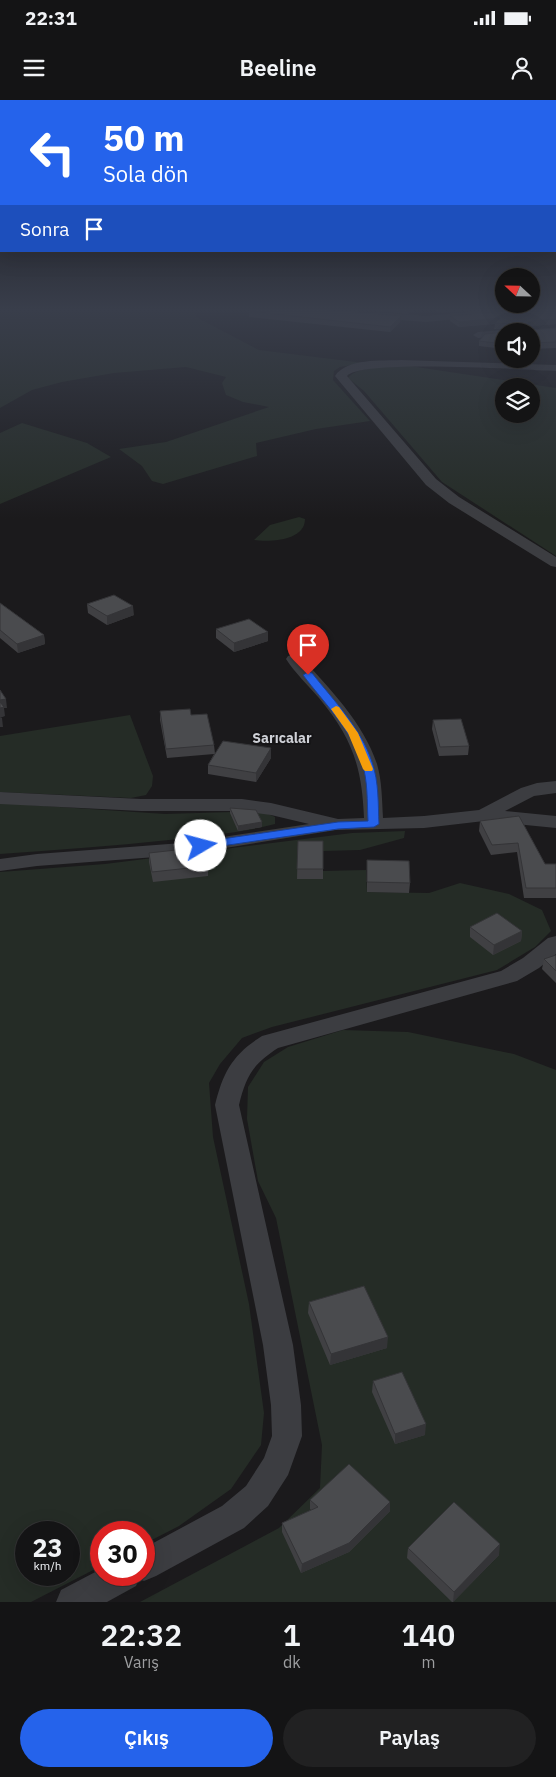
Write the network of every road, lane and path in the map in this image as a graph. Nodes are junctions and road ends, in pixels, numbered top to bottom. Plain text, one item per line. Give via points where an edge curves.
1 (344, 379) edge
2 (556, 563) edge
3 (294, 659) dead end
4 (556, 787) edge
5 (0, 798) edge
6 (484, 815) junction
7 (556, 822) edge
8 (374, 824) junction
9 (338, 825) junction
10 (0, 865) edge
11 (556, 943) edge
12 (155, 1559) edge
13 (103, 1586) edge
14 (73, 1602) edge

1 - 2 street via 431,482 454,500
3 - 8 street via 353,733 367,763
4 - 6 street via 530,790
5 - 9 street via 142,805 242,805
6 - 7 street
6 - 8 street
8 - 9 street
9 - 10 street via 182,849
11 - 12 street via 509,976 270,1042 240,1064 231,1083 228,1105 278,1345 287,1436 277,1465 257,1496 233,1518
13 - 14 street

